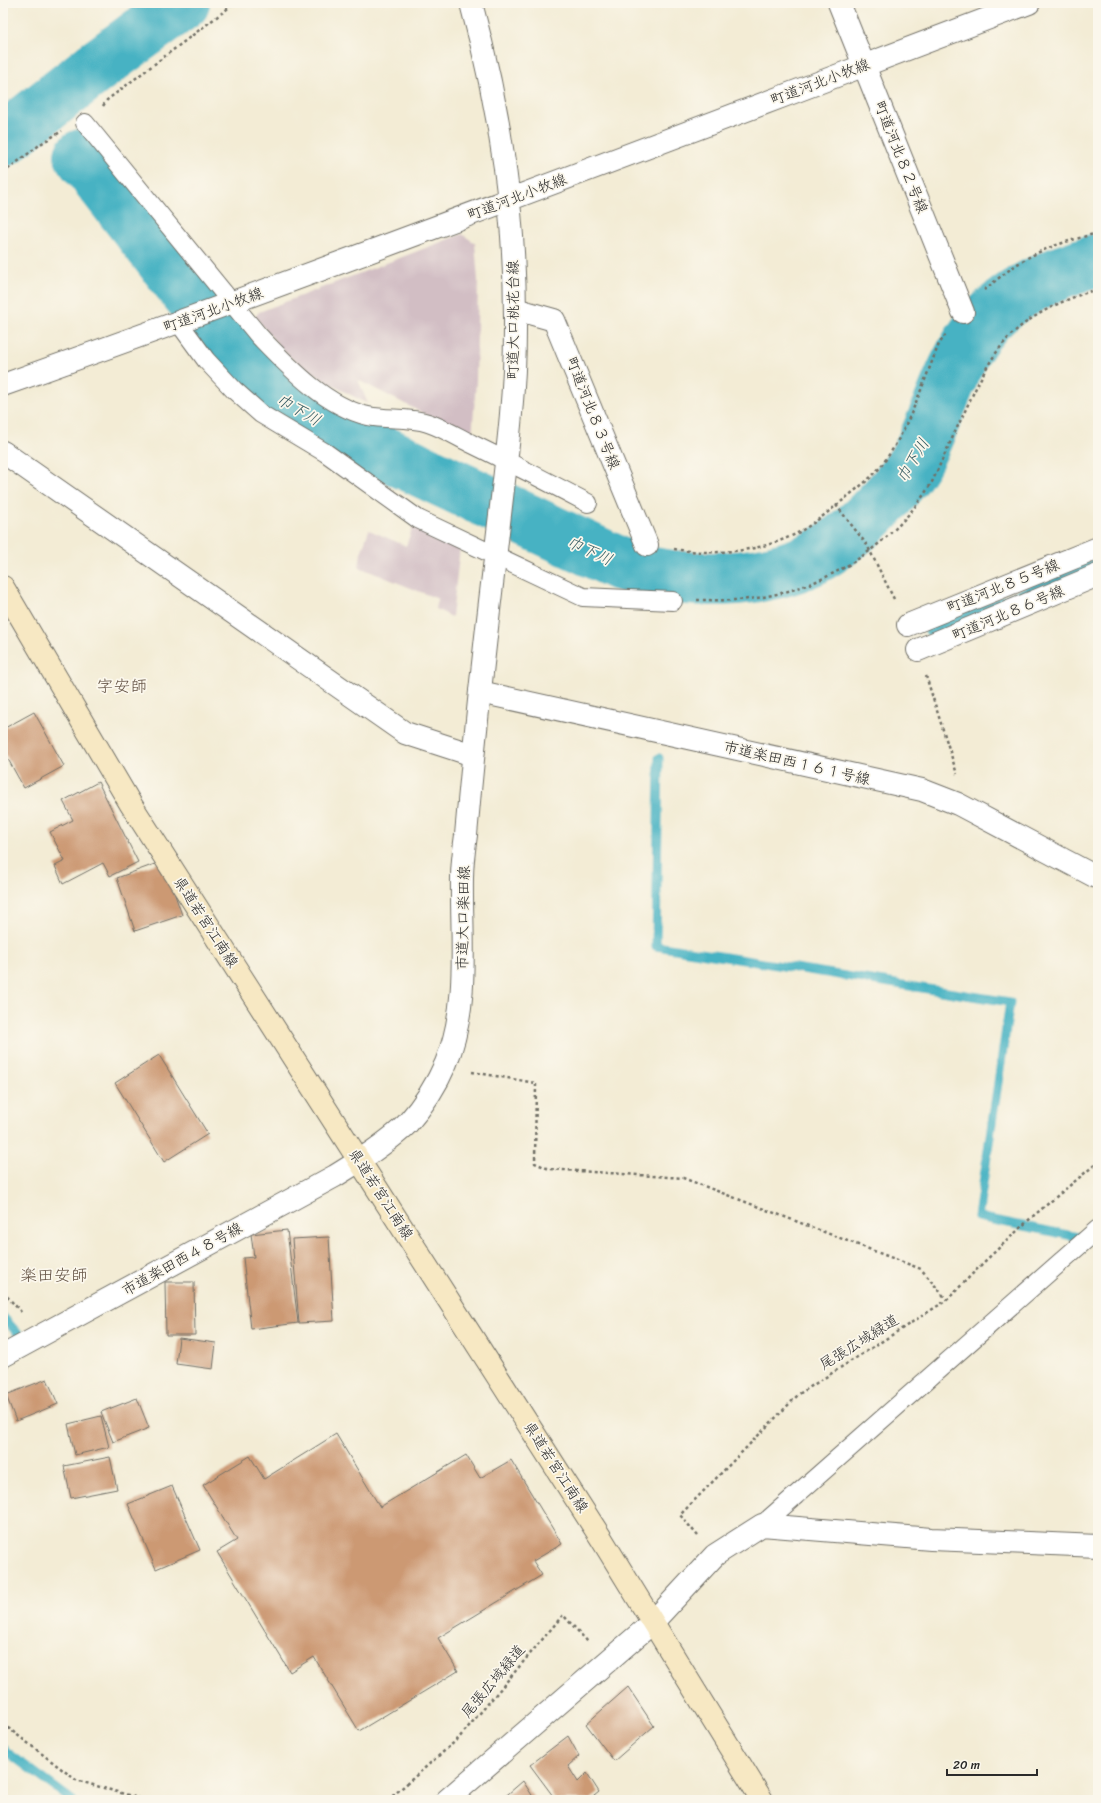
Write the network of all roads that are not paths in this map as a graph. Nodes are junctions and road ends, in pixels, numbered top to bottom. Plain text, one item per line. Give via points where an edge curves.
1 (471, 3) edge
2 (839, 3) edge
3 (1029, 3) edge
4 (864, 65) junction
5 (85, 123) road end
6 (509, 200) junction
7 (230, 304) junction
8 (515, 309) junction
9 (963, 312) road end
10 (181, 322) junction
11 (3, 385) edge
12 (3, 452) edge
13 (506, 463) junction
14 (588, 503) dead end
15 (647, 545) road end
16 (1098, 548) edge
17 (495, 555) junction
18 (1098, 575) edge
19 (3, 587) edge
20 (673, 601) road end
21 (908, 624) dead end
22 (486, 640) joint
23 (918, 650) dead end
24 (480, 692) junction
25 (473, 755) junction
26 (1098, 878) edge
27 (359, 1161) junction
28 (1098, 1230) edge
29 (3, 1356) edge
30 (762, 1525) junction
31 (1098, 1546) edge
32 (652, 1623) junction
33 (447, 1800) edge
34 (762, 1800) edge

1 - 6 street, 町道大口桃花台線 via 491,80
2 - 4 street, 町道河北８２号線
3 - 4 street, 町道河北小牧線
4 - 6 street, 町道河北小牧線
4 - 9 street, 町道河北８２号線
5 - 7 lane
6 - 7 street, 町道河北小牧線
6 - 8 street, 町道大口桃花台線
7 - 10 street, 町道河北小牧線
7 - 13 lane via 289,367 336,402 369,416 428,423
8 - 13 street, 町道大口桃花台線 via 512,400
8 - 15 street, 町道河北８３号線 via 554,320
10 - 11 street, 町道河北小牧線
10 - 17 lane via 212,366 261,414 326,453 418,519
12 - 25 street via 405,733
13 - 14 lane
13 - 17 street, 町道大口桃花台線
16 - 21 street, 町道河北８５号線
17 - 20 lane via 583,597
17 - 22 street, 町道大口桃花台線
18 - 23 street, 町道河北８６号線
19 - 27 main road, 県道若宮江南線 via 130,802
22 - 24 street, 市道大口楽田線
24 - 25 street, 市道大口楽田線
24 - 26 street, 市道楽田西１６１号線 via 922,790 958,804
25 - 27 street, 市道大口楽田線 via 462,874 463,957 460,1010 446,1063 407,1123 384,1144
27 - 29 street, 市道楽田西４８号線
27 - 32 main road, 県道若宮江南線 via 601,1538
28 - 30 lane
30 - 31 street via 932,1540
30 - 32 street via 715,1556
32 - 33 street
32 - 34 main road, 県道若宮江南線

